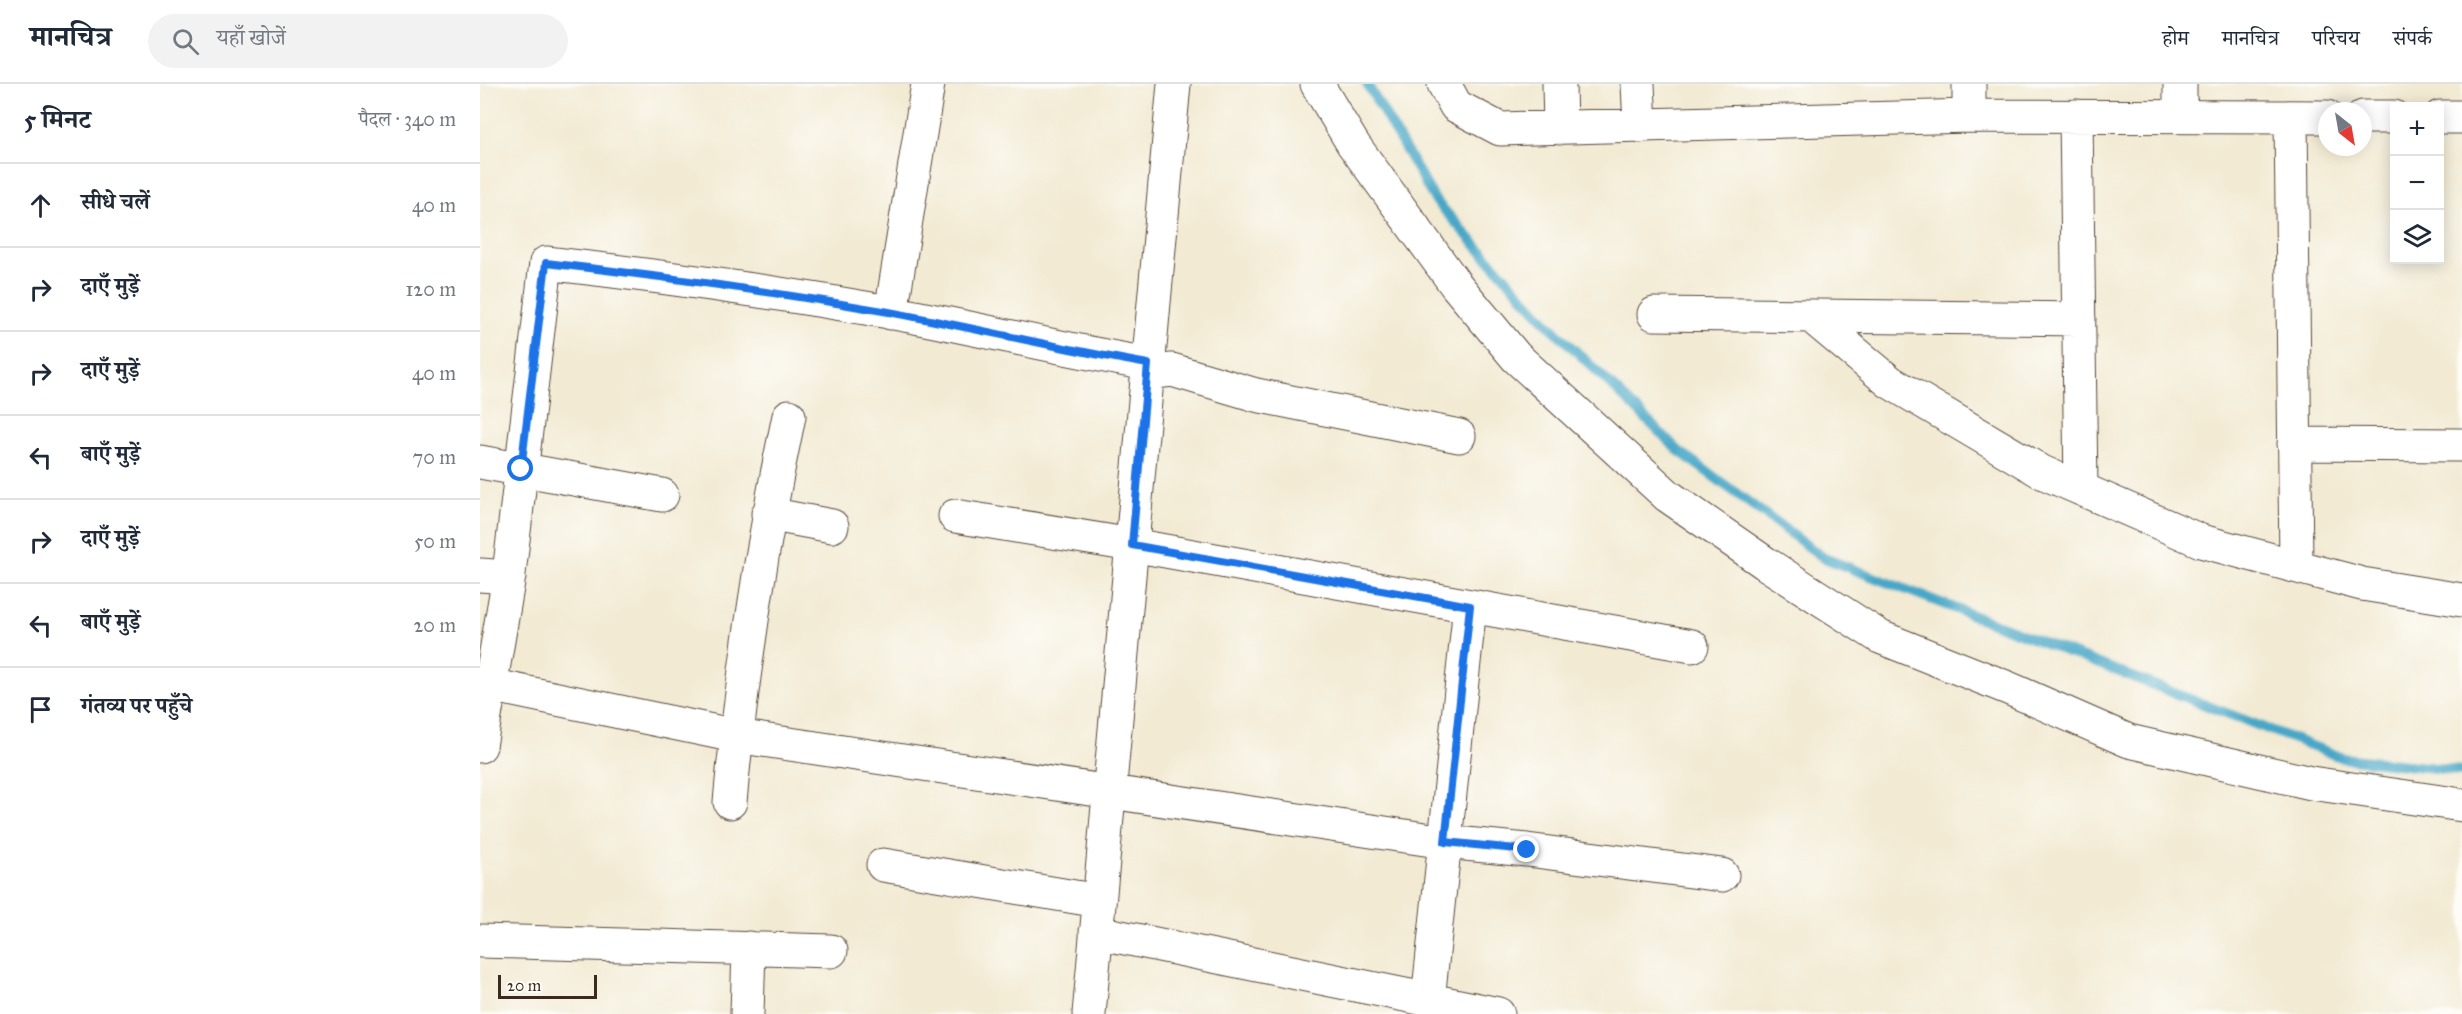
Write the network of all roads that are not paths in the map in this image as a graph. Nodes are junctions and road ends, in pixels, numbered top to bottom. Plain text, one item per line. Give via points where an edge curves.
1 (928, 84) edge
2 (1174, 84) edge
3 (1317, 84) edge
4 (1444, 84) edge
5 (1559, 84) edge
6 (1638, 84) edge
7 (1969, 84) edge
8 (2180, 84) edge
9 (2076, 116) junction
10 (2180, 116) junction
11 (1969, 117) junction
12 (2291, 117) junction
13 (2318, 117) edge
14 (2372, 117) edge
15 (2390, 117) edge
16 (2444, 117) edge
17 (2462, 117) edge
18 (1640, 126) junction
19 (1560, 128) junction
20 (891, 313) junction
21 (1654, 314) dead end
22 (1811, 316) junction
23 (2079, 319) junction
24 (1148, 368) junction
25 (789, 416) dead end
26 (1459, 435) dead end
27 (2294, 444) junction
28 (2462, 445) edge
29 (480, 462) edge
30 (521, 469) junction
31 (2081, 489) junction
32 (662, 495) dead end
33 (768, 514) junction
34 (955, 516) dead end
35 (832, 526) dead end
36 (1132, 545) junction
37 (2295, 566) junction
38 (494, 576) edge
39 (2462, 600) edge
40 (1470, 606) junction
41 (1692, 646) dead end
42 (485, 684) edge
43 (736, 736) junction
44 (480, 746) edge
45 (1109, 792) junction
46 (730, 802) dead end
47 (2462, 805) edge
48 (1445, 842) junction
49 (883, 865) dead end
50 (1722, 875) dead end
51 (1097, 917) junction
52 (480, 941) edge
53 (749, 948) junction
54 (831, 951) dead end
55 (1428, 1000) junction
56 (747, 1014) edge
57 (1089, 1014) edge
58 (1498, 1014) edge

1 - 20 street
2 - 24 street
3 - 47 street via 1374,173 1456,285 1516,357 1668,496 1880,637 2129,741 2311,783
4 - 19 street via 1456,106 1500,129
5 - 19 street
6 - 18 street
7 - 11 street
8 - 10 street
9 - 10 street
9 - 11 street
9 - 23 street
10 - 12 street
11 - 18 street
12 - 13 street
12 - 27 street
14 - 15 street
16 - 17 street
18 - 19 street
20 - 24 street
20 - 30 street via 733,286 546,263
21 - 22 street
22 - 23 street
22 - 31 street via 1890,382 2042,472
23 - 31 street
24 - 26 street via 1172,370 1256,395
24 - 36 street
25 - 33 street
27 - 28 street
27 - 37 street
29 - 30 street
30 - 32 street
30 - 38 street
31 - 37 street via 2200,541
33 - 35 street
33 - 43 street
34 - 36 street
36 - 40 street
36 - 45 street
37 - 39 street via 2362,584
38 - 42 street
40 - 41 street
40 - 48 street
42 - 43 street
42 - 44 street
43 - 45 street
43 - 46 street
45 - 48 street
45 - 51 street
48 - 50 street
48 - 55 street
49 - 51 street
51 - 55 street
51 - 57 street
52 - 53 street
53 - 54 street
53 - 56 street
55 - 58 street

